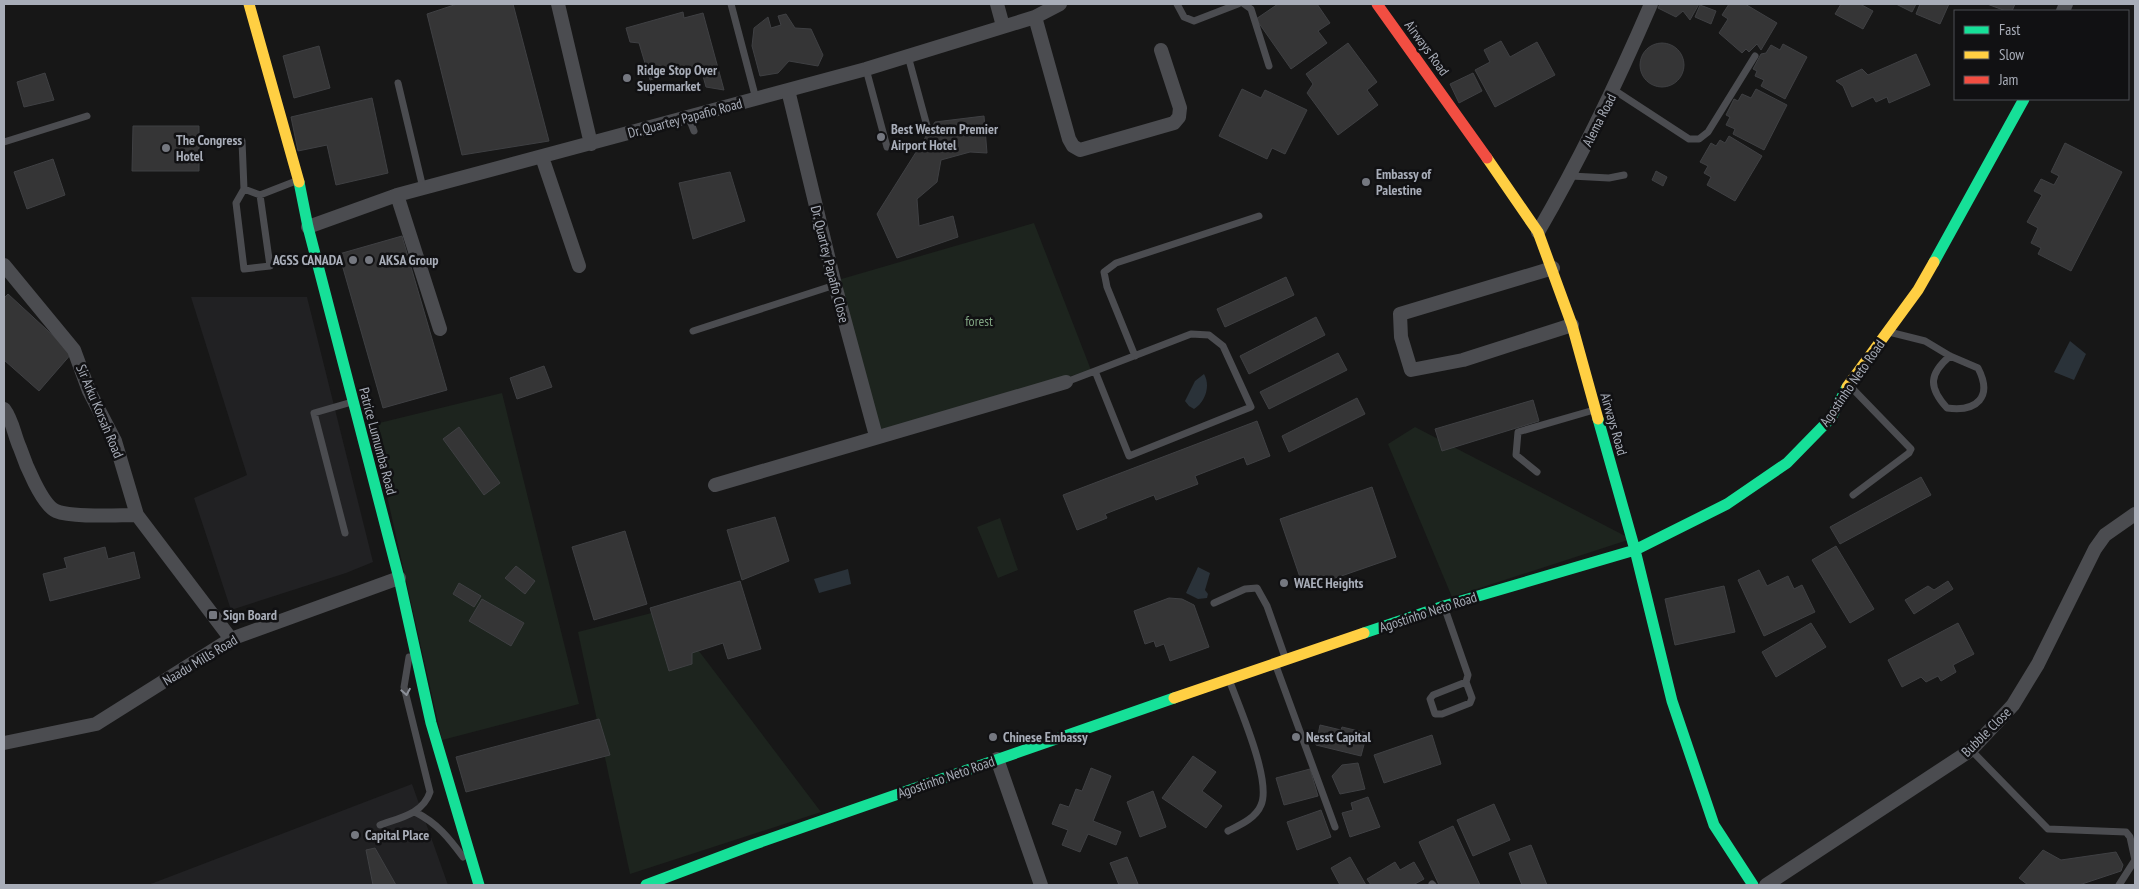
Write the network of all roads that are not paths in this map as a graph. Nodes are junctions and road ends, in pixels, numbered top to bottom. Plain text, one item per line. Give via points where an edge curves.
1 (249, 4) edge
2 (558, 4) edge
3 (731, 4) edge
4 (997, 4) edge
5 (1060, 4) edge
6 (1178, 4) edge
7 (1238, 4) edge
8 (1244, 4) edge
9 (1377, 4) edge
10 (1651, 4) edge
11 (1035, 17) junction
12 (1003, 26) junction
13 (1161, 50) dead end
14 (908, 56) junction
15 (1755, 56) dead end
16 (1269, 66) dead end
17 (866, 69) junction
18 (398, 83) dead end
19 (788, 90) junction
20 (1614, 90) junction
21 (756, 99) junction
22 (2023, 100) edge
23 (87, 116) dead end
24 (927, 126) dead end
25 (242, 141) dead end
26 (4, 142) edge
27 (591, 144) junction
28 (887, 147) dead end
29 (542, 157) junction
30 (1624, 175) dead end
31 (1571, 176) junction
32 (299, 180) junction
33 (423, 188) junction
34 (244, 189) junction
35 (260, 195) junction
36 (397, 195) junction
37 (1259, 216) dead end
38 (308, 227) junction
39 (1538, 232) junction
40 (4, 265) edge
41 (580, 266) dead end
42 (1553, 268) junction
43 (835, 285) junction
44 (1572, 325) junction
45 (440, 329) dead end
46 (693, 331) dead end
47 (1889, 332) junction
48 (1135, 356) junction
49 (1950, 356) junction
50 (1095, 371) junction
51 (1066, 382) joint
52 (1848, 384) junction
53 (352, 402) junction
54 (4, 409) edge
55 (1594, 410) junction
56 (876, 436) junction
57 (1537, 472) dead end
58 (715, 485) dead end
59 (1853, 495) dead end
60 (2135, 514) edge
61 (137, 515) junction
62 (345, 533) dead end
63 (1634, 550) junction
64 (399, 578) junction
65 (1214, 603) dead end
66 (1444, 606) junction
67 (231, 639) junction
68 (412, 644) junction
69 (1280, 662) junction
70 (1229, 679) junction
71 (1466, 682) junction
72 (4, 743) edge
73 (1971, 750) junction
74 (997, 759) junction
75 (415, 812) junction
76 (380, 825) dead end
77 (1335, 827) dead end
78 (1228, 831) dead end
79 (475, 873) junction
80 (479, 885) edge
81 (646, 885) edge
82 (1041, 885) edge
83 (1753, 885) edge
84 (1766, 885) edge
85 (2119, 885) edge

1 - 32 street, Patrice Lumumba Road
2 - 27 street
3 - 21 lane
4 - 12 street
5 - 11 street, Dr. Quartey Papafio Road
6 - 7 lane via 1184,17 1194,21
8 - 16 lane via 1251,9
9 - 39 street, Airways Road
10 - 20 street, Alema Road
11 - 12 street, Dr. Quartey Papafio Road
11 - 13 street via 1069,139 1080,150 1174,122 1179,117 1180,108
12 - 14 street, Dr. Quartey Papafio Road
14 - 17 street, Dr. Quartey Papafio Road
14 - 24 lane
15 - 20 lane via 1708,132 1699,140 1688,139
17 - 19 street, Dr. Quartey Papafio Road
17 - 28 lane
18 - 33 lane
19 - 21 street, Dr. Quartey Papafio Road
19 - 43 street, Dr. Quartey Papafio Close
20 - 31 street, Alema Road
21 - 27 street, Dr. Quartey Papafio Road via 692,124
22 - 47 street, Agostinho Neto Road via 1918,290
23 - 26 lane
25 - 34 lane
27 - 29 street, Dr. Quartey Papafio Road
29 - 33 street, Dr. Quartey Papafio Road
29 - 41 street
30 - 31 lane via 1616,178
31 - 39 street, Alema Road
32 - 35 lane
32 - 38 street, Patrice Lumumba Road
33 - 36 street, Dr. Quartey Papafio Road
34 - 35 lane
34 - 35 lane via 236,203 244,269 270,266
36 - 38 street, Dr. Quartey Papafio Road
36 - 45 street
37 - 48 lane via 1116,264 1104,272
38 - 53 street, Patrice Lumumba Road
39 - 42 street, Airways Road
40 - 61 street, Sir Arku Korsah Road via 74,350 89,391 115,441
42 - 44 street, Airways Road
42 - 44 street via 1400,314 1401,337 1411,370 1463,360
43 - 46 lane
43 - 56 street, Dr. Quartey Papafio Close
44 - 55 street, Airways Road
47 - 49 lane via 1925,340
47 - 52 street, Agostinho Neto Road
48 - 50 lane
48 - 50 lane via 1191,334 1213,337 1225,350 1251,407 1129,456
49 - 49 lane via 1978,368 1985,381 1985,390 1977,403 1960,409 1947,408 1938,398 1933,382 1937,366
50 - 51 lane
51 - 56 street
52 - 59 lane via 1911,449 1910,453
52 - 63 street, Agostinho Neto Road via 1831,418 1787,463 1727,504
53 - 62 lane via 314,414
53 - 64 street, Patrice Lumumba Road
54 - 61 street via 44,500 55,511
55 - 57 lane via 1518,432 1516,455
55 - 63 street, Airways Road
56 - 58 street
60 - 73 street, Bubble Close via 2105,535 2095,549 2038,664 2012,705
61 - 67 street, Sir Arku Korsah Road
63 - 66 street, Agostinho Neto Road
63 - 83 street, Airways Road via 1672,701 1714,825
64 - 67 street, Naadu Mills Road
64 - 68 street, Patrice Lumumba Road
65 - 69 lane via 1245,589 1257,588 1268,606
66 - 69 street, Agostinho Neto Road
66 - 71 lane via 1468,675
67 - 72 street, Naadu Mills Road via 96,724
68 -> 75 lane via 404,687 430,787 428,798
68 - 79 street, Patrice Lumumba Road via 431,723
69 - 70 street, Agostinho Neto Road
69 - 77 lane
70 - 74 street, Agostinho Neto Road
70 - 78 lane via 1257,756 1264,796 1261,806 1246,822
71 - 71 lane via 1432,695 1435,714 1470,703 1472,698
73 - 84 street, Bubble Close
73 - 85 lane via 2048,829 2126,832 2135,860
74 - 81 street, Agostinho Neto Road
74 - 82 street
75 - 76 lane
75 - 79 lane via 442,830
79 - 80 street, Patrice Lumumba Road

